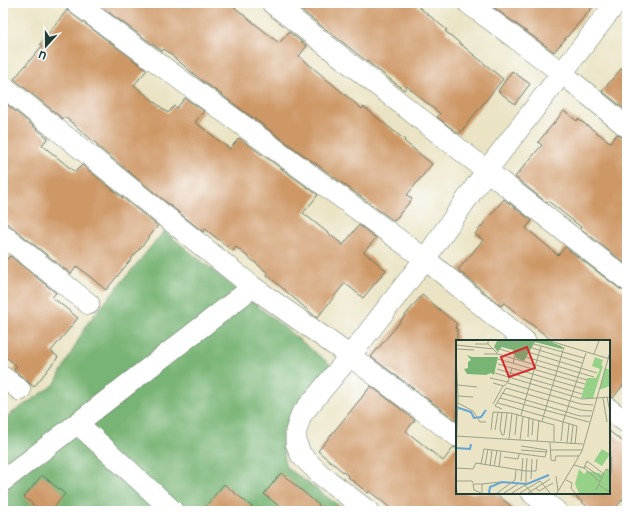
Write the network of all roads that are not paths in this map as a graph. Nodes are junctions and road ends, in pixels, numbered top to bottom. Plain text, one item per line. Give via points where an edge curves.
1 (76, 3) edge
2 (272, 3) edge
3 (468, 3) edge
4 (616, 3) edge
5 (562, 73) junction
6 (3, 86) edge
7 (627, 127) edge
8 (487, 170) junction
9 (3, 235) edge
10 (425, 259) junction
11 (627, 280) edge
12 (253, 287) junction
13 (89, 304) dead end
14 (524, 340) edge
15 (350, 356) junction
16 (3, 376) edge
17 (20, 390) dead end
18 (610, 410) edge
19 (77, 423) junction
20 (627, 423) edge
21 (456, 435) edge
22 (3, 481) edge
23 (533, 494) edge
24 (173, 511) edge
25 (368, 511) edge
26 (556, 511) edge

1 - 10 street
2 - 8 street
3 - 5 street
4 - 5 street
5 - 7 street
5 - 8 street
6 - 12 street
8 - 10 street
8 - 11 street
9 - 13 street
10 - 14 street
10 - 15 street
12 - 15 street
12 - 19 street
15 - 21 street
15 - 25 street via 301,415 296,431 296,443 301,455 321,475
16 - 17 street
18 - 20 street
19 - 22 street
19 - 24 street
23 - 26 street

